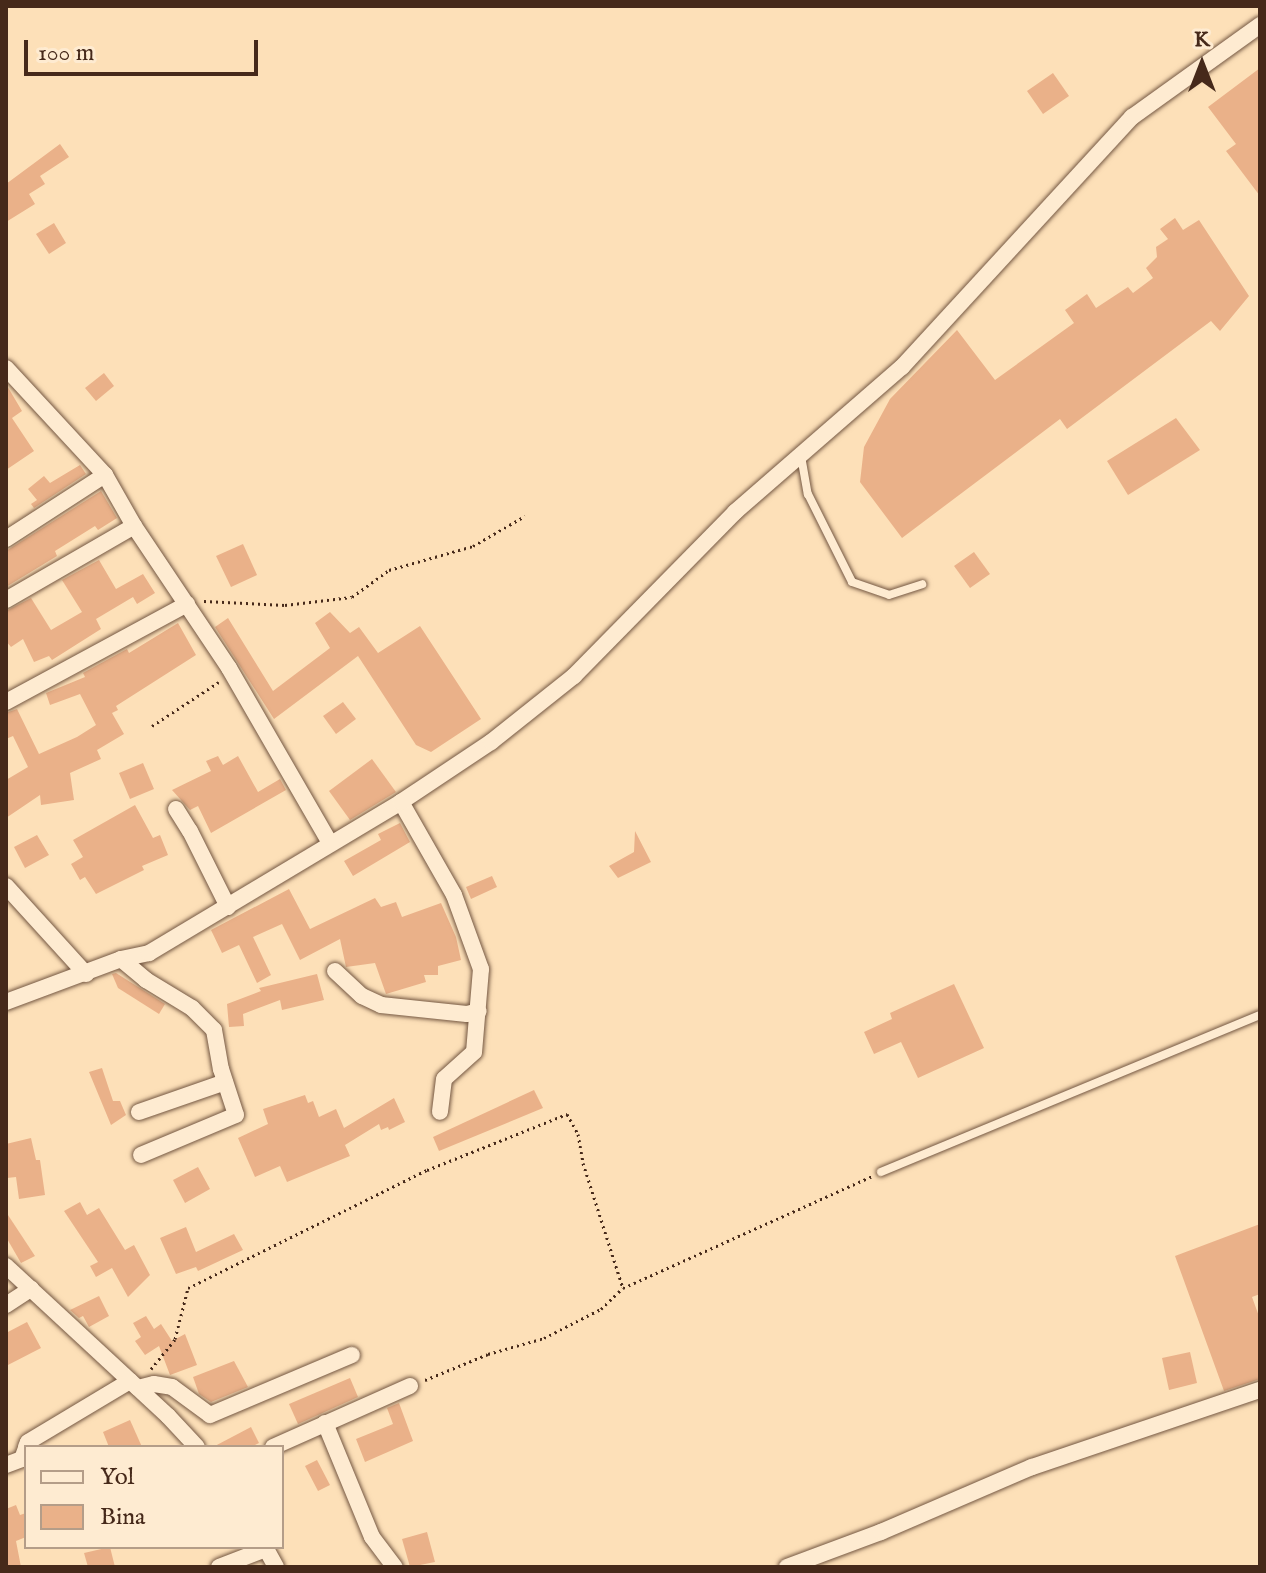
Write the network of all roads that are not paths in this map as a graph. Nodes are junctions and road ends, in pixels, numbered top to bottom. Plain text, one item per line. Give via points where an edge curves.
1 (1260, 25) edge
2 (8, 372) edge
3 (801, 455) junction
4 (105, 475) junction
5 (134, 526) junction
6 (6, 539) edge
7 (922, 584) dead end
8 (6, 600) edge
9 (188, 606) junction
10 (6, 702) edge
11 (401, 802) junction
12 (176, 809) dead end
13 (330, 843) junction
14 (6, 886) edge
15 (228, 907) junction
16 (121, 959) junction
17 (335, 971) dead end
18 (86, 974) junction
19 (6, 1002) edge
20 (479, 1011) junction
21 (1260, 1015) edge
22 (225, 1082) junction
23 (139, 1112) dead end
24 (440, 1112) dead end
25 (141, 1155) dead end
26 (881, 1172) road end
27 (6, 1266) edge
28 (31, 1289) junction
29 (6, 1305) edge
30 (352, 1355) dead end
31 (134, 1385) junction
32 (410, 1386) road end
33 (1260, 1390) edge
34 (325, 1423) junction
35 (27, 1445) edge
36 (195, 1445) edge
37 (277, 1445) edge
38 (24, 1454) edge
39 (6, 1465) edge
40 (263, 1549) edge
41 (266, 1549) edge
42 (219, 1567) edge
43 (276, 1567) edge
44 (395, 1567) edge
45 (787, 1567) edge

1 - 3 street via 1132,117 902,367
2 - 4 street
3 - 7 lane via 808,494 852,582 889,595
3 - 11 street via 735,512 574,676 491,742
4 - 5 street
4 - 6 street
5 - 8 street
5 - 9 street
9 - 10 street
9 - 13 street
11 - 13 street
11 - 20 street via 454,895 481,969
12 - 15 street
13 - 15 street
14 - 18 street
15 - 16 street via 149,953
16 - 18 street
16 - 22 street via 192,1008 214,1030
17 - 20 street via 362,996 381,1005 454,1014
18 - 19 street
20 - 24 street via 474,1052 444,1079
21 - 26 lane
22 - 23 street
22 - 25 street via 236,1115
27 - 28 street
28 - 29 street
28 - 31 street
30 - 31 street via 210,1415 172,1387
31 - 35 street
31 - 36 street
32 - 34 street
33 - 45 street via 1032,1467
34 - 37 street
34 - 44 street via 372,1537
38 - 39 street
40 - 42 street
41 - 43 street

